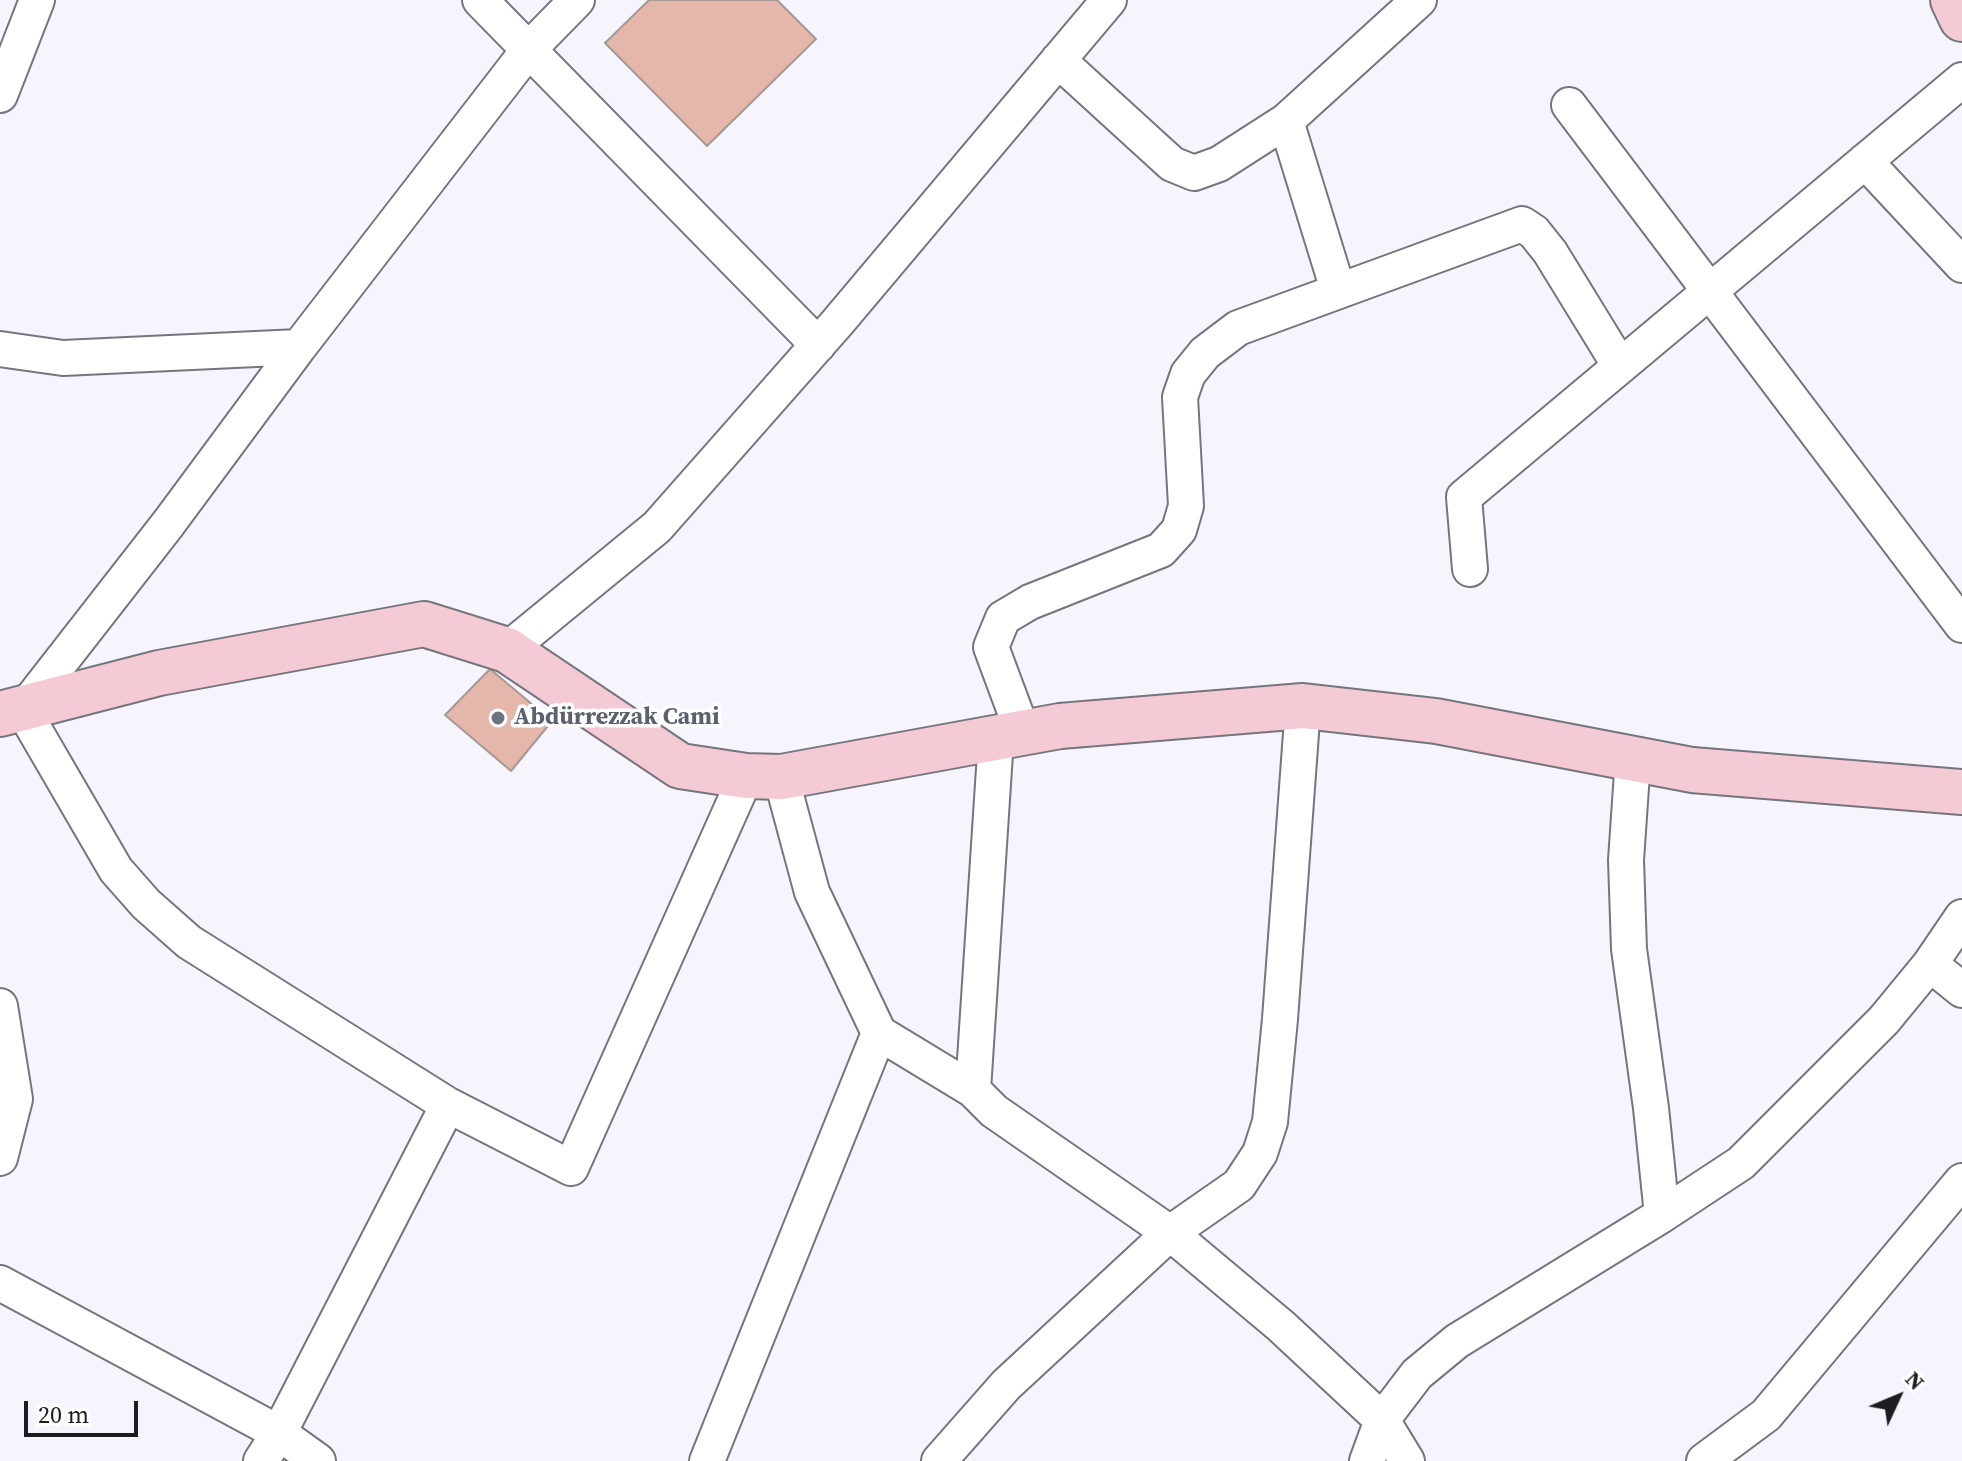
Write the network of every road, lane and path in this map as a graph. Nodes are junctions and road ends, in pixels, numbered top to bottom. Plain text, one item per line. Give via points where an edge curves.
1 (37, 0) edge
2 (480, 0) edge
3 (577, 0) edge
4 (1109, 0) edge
5 (1419, 0) edge
6 (1953, 0) edge
7 (1962, 19) edge
8 (530, 48) junction
9 (1058, 60) junction
10 (1962, 80) edge
11 (0, 95) edge
12 (1569, 105) dead end
13 (1286, 121) junction
14 (1865, 161) junction
15 (1962, 265) edge
16 (1338, 290) junction
17 (1709, 291) junction
18 (818, 345) junction
19 (299, 347) junction
20 (0, 349) edge
21 (1620, 366) junction
22 (1470, 569) dead end
23 (1962, 625) edge
24 (507, 650) junction
25 (1303, 706) junction
26 (12, 712) edge
27 (1010, 735) junction
28 (1633, 758) junction
29 (763, 776) junction
30 (1962, 792) edge
31 (1962, 917) edge
32 (1930, 964) junction
33 (1962, 990) edge
34 (0, 1006) edge
35 (879, 1033) junction
36 (973, 1090) junction
37 (448, 1105) junction
38 (0, 1158) edge
39 (1962, 1181) edge
40 (1662, 1215) junction
41 (1170, 1233) junction
42 (0, 1283) edge
43 (1382, 1420) junction
44 (270, 1447) edge
45 (318, 1461) edge
46 (707, 1461) edge
47 (939, 1461) edge
48 (1367, 1461) edge
49 (1407, 1461) edge
50 (1704, 1461) edge

1 - 11 street
2 - 8 street
3 - 8 street
4 - 9 street
5 - 13 street
6 - 7 street
8 - 18 street
8 - 19 street
9 - 13 street via 1172,164 1194,173 1219,164
9 - 18 street
10 - 14 street
12 - 17 street
13 - 16 street
14 - 15 street
14 - 17 street
16 - 21 street via 1522,224 1550,252
16 - 27 street via 1238,328 1188,374 1180,397 1186,506 1179,530 1161,550 1030,602 1003,618 991,647
17 - 21 street
17 - 23 street
18 - 24 street via 657,527
19 - 20 street via 63,358
19 - 26 street via 168,524
21 - 22 street via 1464,497
24 - 26 street via 424,624 159,673
24 - 29 street via 680,766
25 - 27 street via 1060,726
25 - 28 street via 1436,721
25 - 41 street via 1270,1122 1260,1153 1239,1185
26 - 37 street via 116,870 146,904 189,942
27 - 29 street
27 - 36 street
28 - 30 street via 1692,770
28 - 40 street via 1626,860 1629,949
29 - 35 street
29 - 37 street via 571,1168
31 - 32 street
32 - 33 street
32 - 40 street via 1884,1020 1741,1163
34 - 38 street via 15,1099
35 - 36 street
35 - 46 street
36 - 41 street via 994,1111
37 - 44 street
39 - 50 street via 1766,1415
40 - 43 street via 1457,1341 1417,1374
41 - 43 street
41 - 47 street via 1006,1385
42 - 44 street
43 - 48 street
43 - 49 street
44 - 45 street

